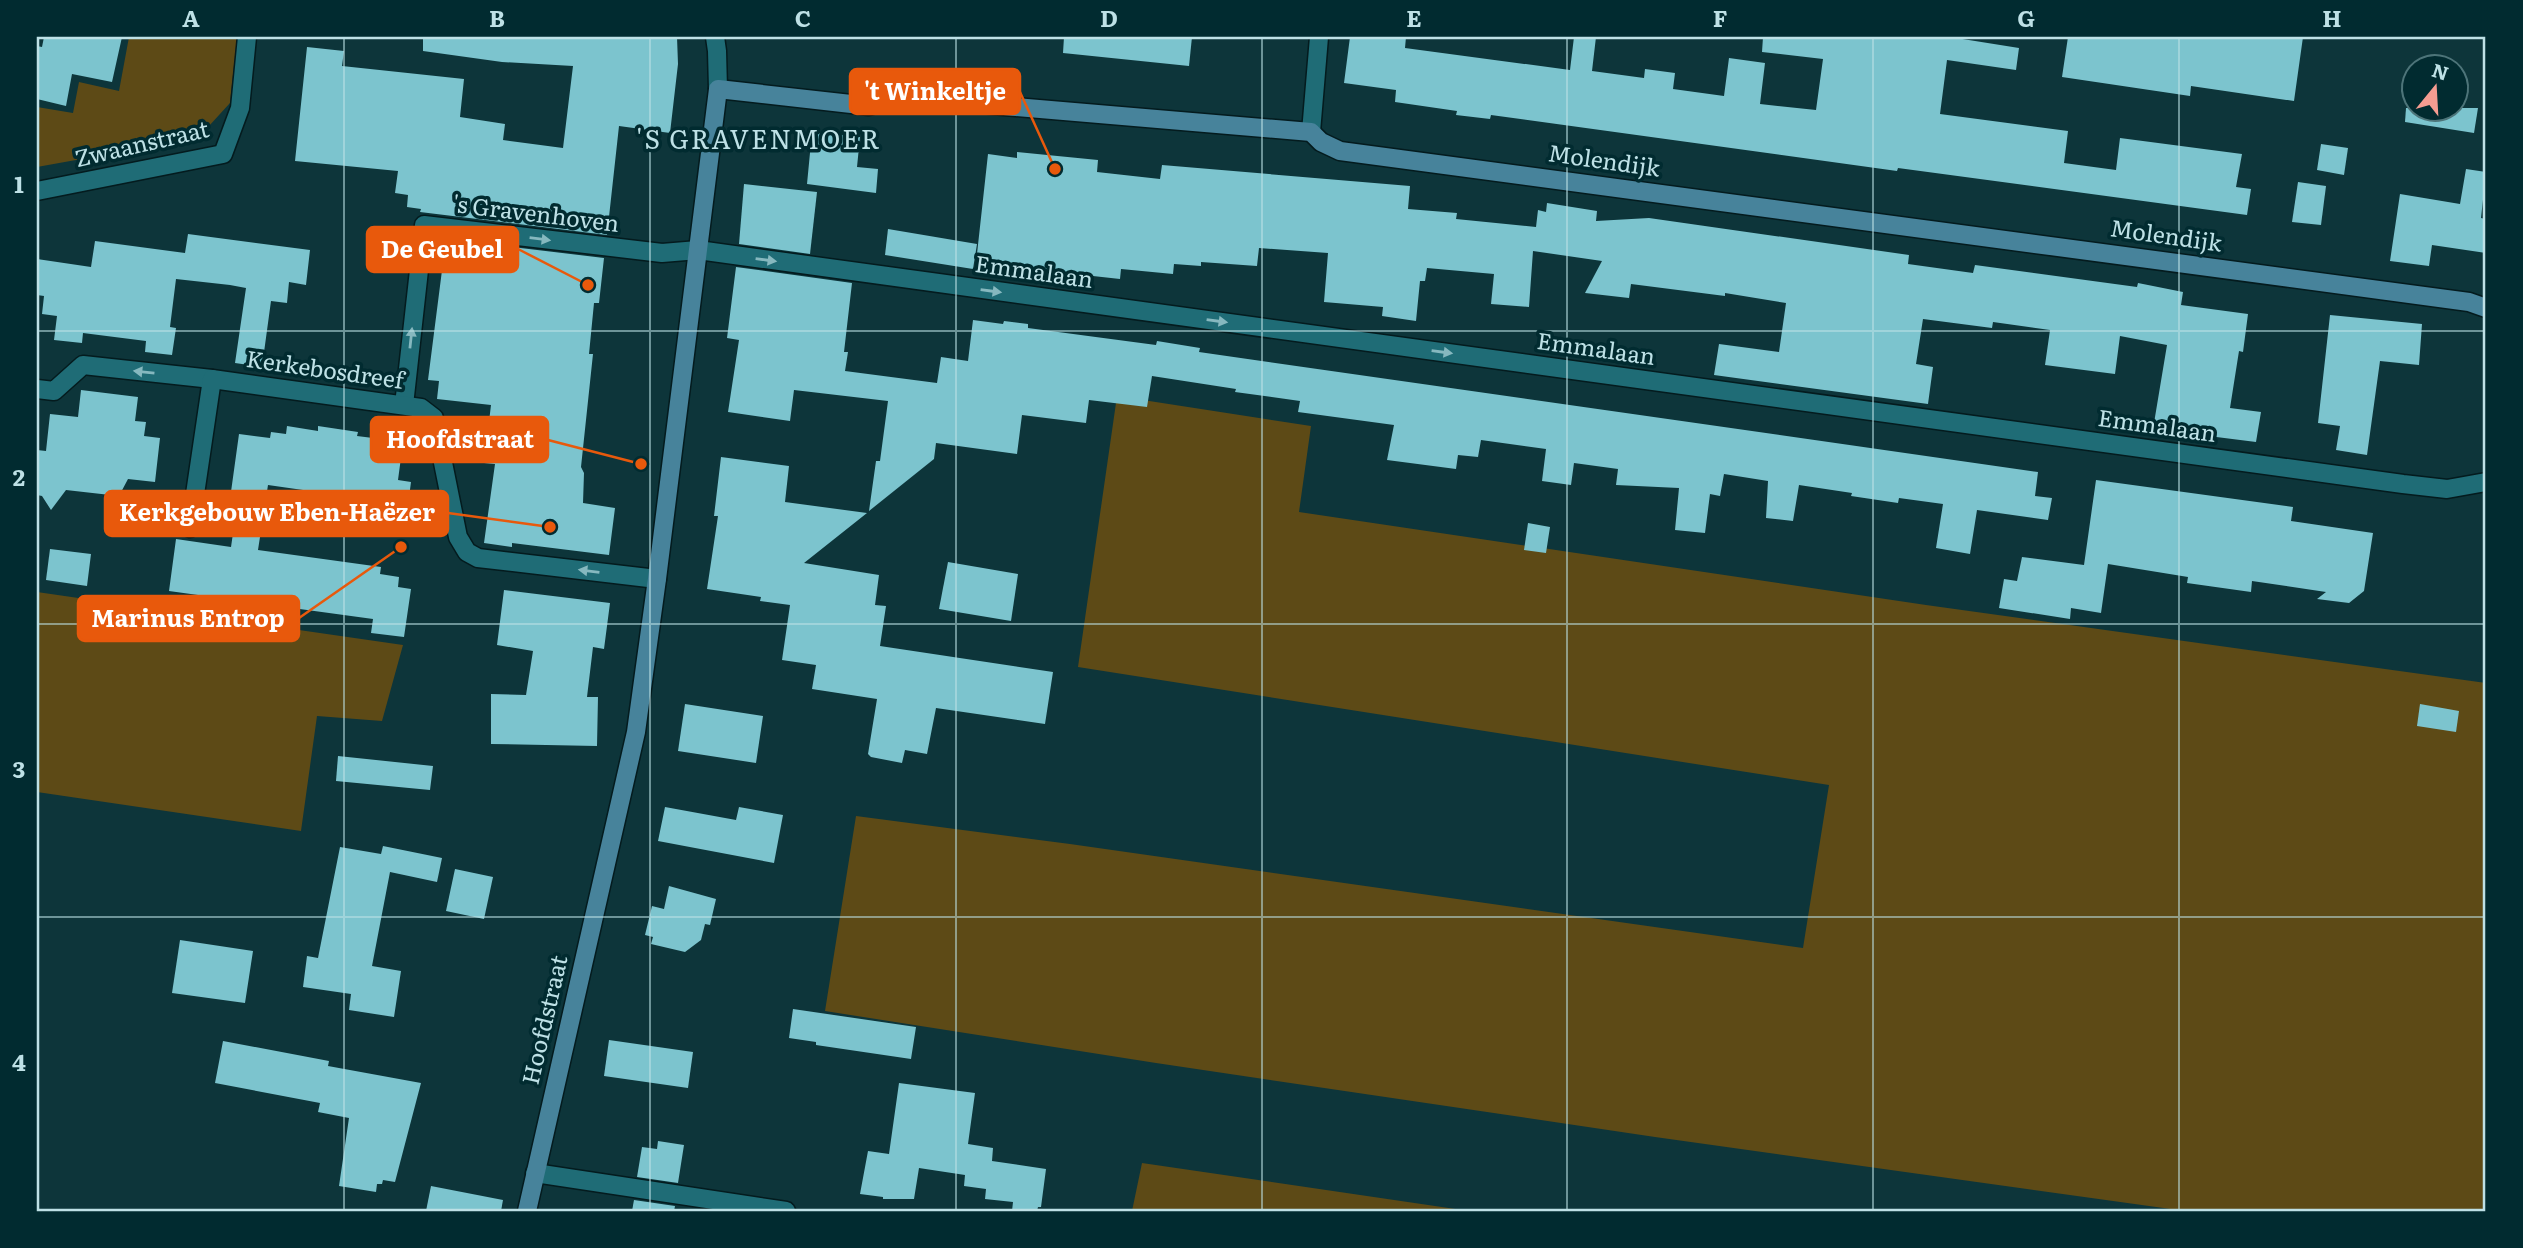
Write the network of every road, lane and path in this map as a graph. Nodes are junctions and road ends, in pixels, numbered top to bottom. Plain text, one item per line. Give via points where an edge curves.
1 (247, 37) edge
2 (715, 37) edge
3 (1319, 37) edge
4 (718, 89) junction
5 (1311, 132) junction
6 (37, 191) edge
7 (698, 250) junction
8 (2486, 308) edge
9 (212, 379) junction
10 (37, 389) edge
11 (404, 405) junction
12 (2486, 482) edge
13 (190, 528) dead end
14 (657, 579) junction
15 (535, 1174) junction
16 (527, 1211) edge
17 (786, 1211) edge

1 - 6 street, Zwaanstraat via 240,108 223,154
2 - 4 street
3 - 5 street
4 - 5 street, Molendijk via 869,106 899,97
4 - 7 street, Hoofdstraat
5 - 8 street, Molendijk via 1340,151 2469,302
11 -> 7 street, 's Gravenhoven via 424,225 662,253
7 -> 12 street, Emmalaan via 2403,484 2447,488
7 - 14 street, Hoofdstraat
9 -> 10 street, Kerkebosdreef via 83,365 54,391
9 - 11 street, Kerkebosdreef
9 - 13 street, Kerkebosdreef
14 -> 11 street, Kerkebosdreef via 478,558 467,552 458,537 434,418 421,408
14 - 15 street, Hoofdstraat via 636,732
15 - 16 street, Hoofdstraat
15 - 17 street

